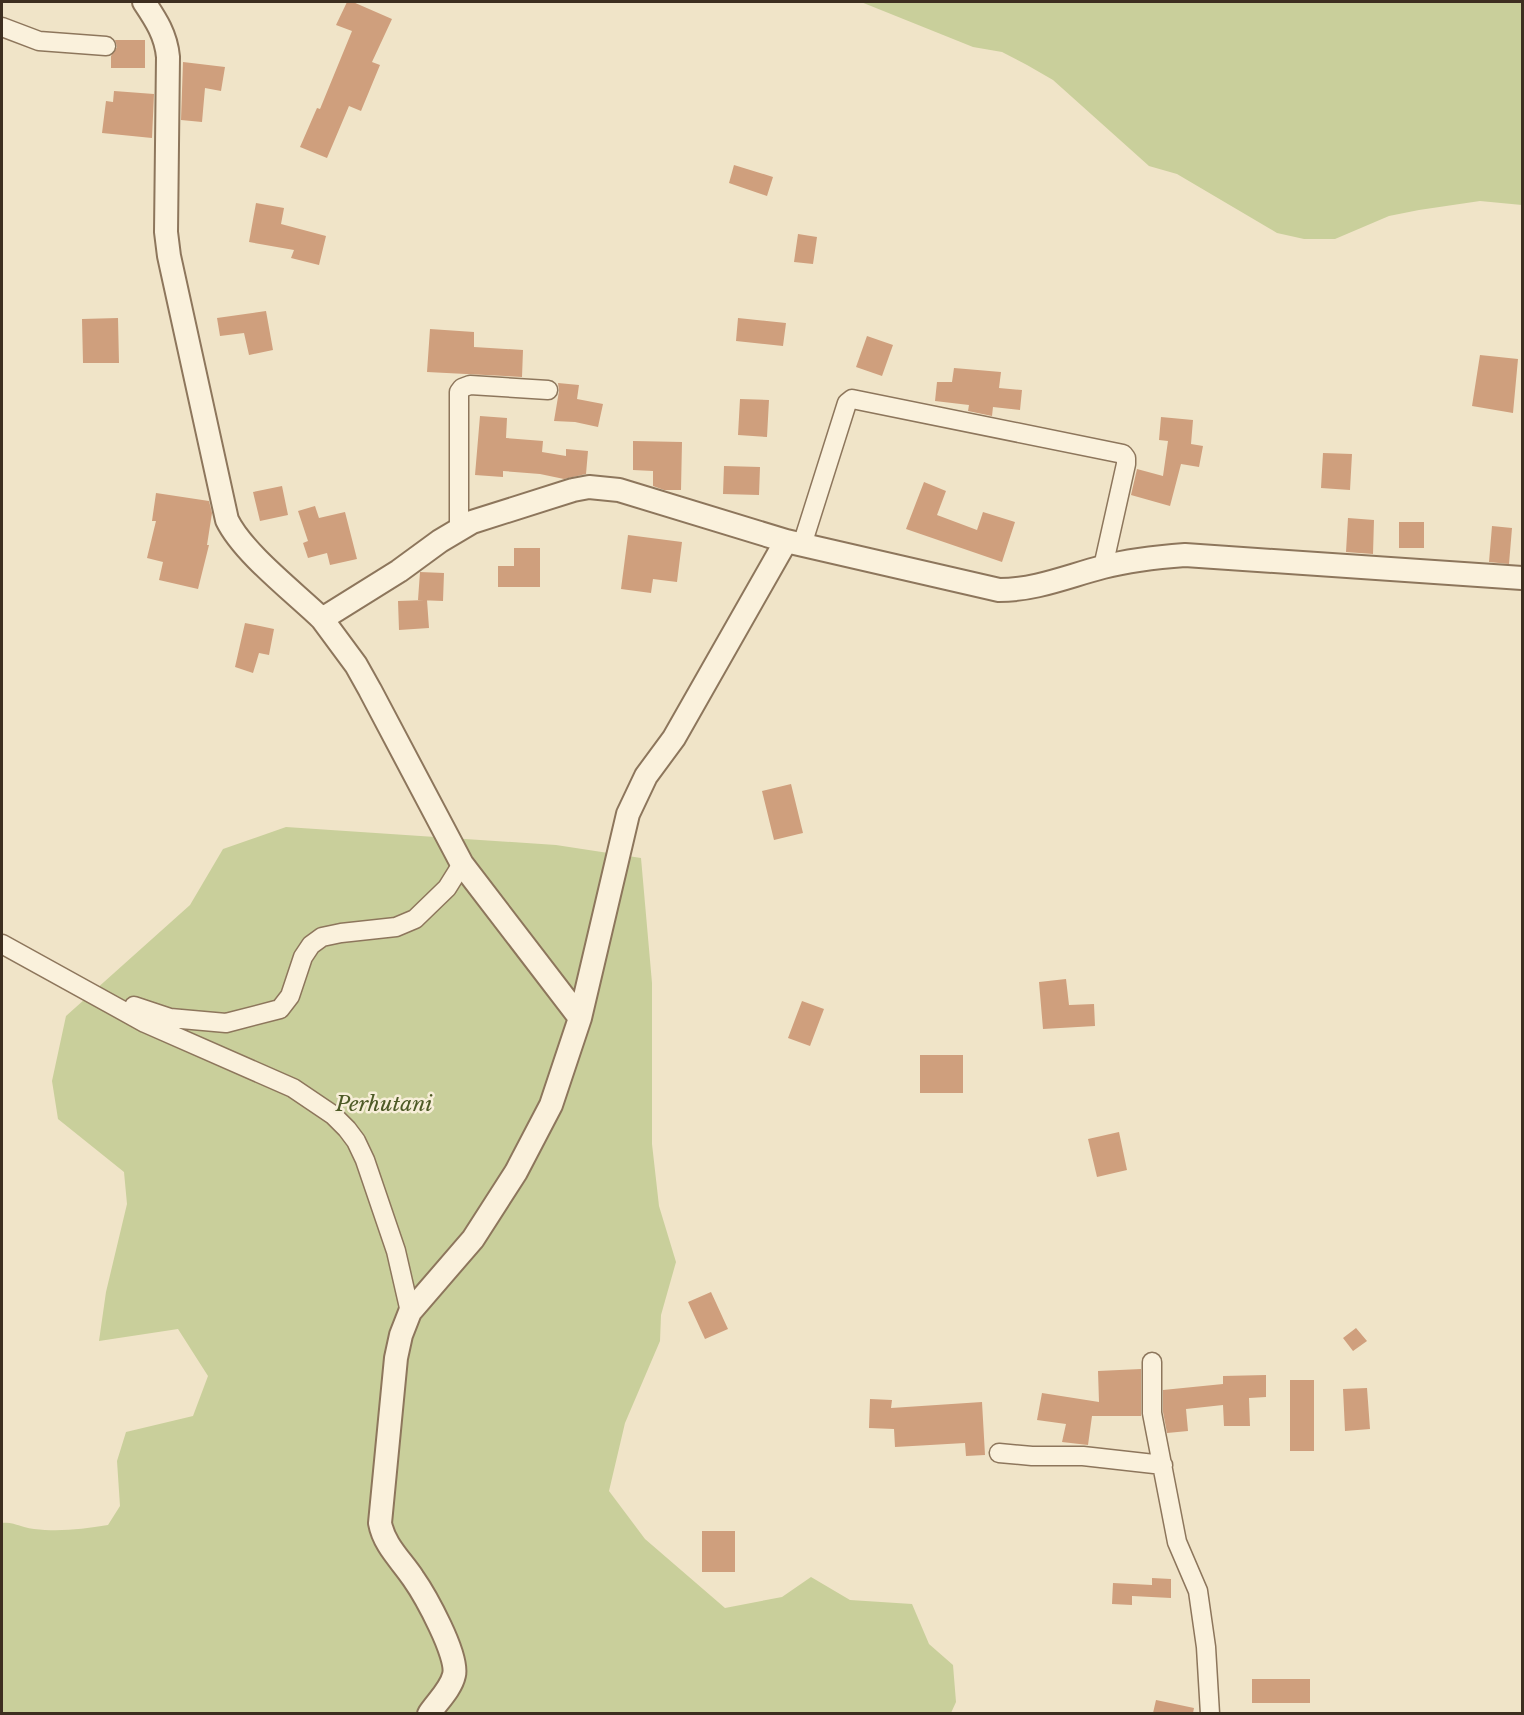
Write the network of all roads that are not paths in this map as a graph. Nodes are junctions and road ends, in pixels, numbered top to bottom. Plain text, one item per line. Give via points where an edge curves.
1 (144, 2) edge
2 (2, 27) edge
3 (106, 46) dead end
4 (548, 390) dead end
5 (459, 529) junction
6 (794, 543) junction
7 (1103, 567) junction
8 (1522, 578) edge
9 (322, 619) junction
10 (462, 864) junction
11 (2, 944) edge
12 (100, 998) junction
13 (580, 1018) junction
14 (410, 1312) junction
15 (1152, 1362) dead end
16 (999, 1453) dead end
17 (1163, 1465) junction
18 (429, 1713) edge
19 (1210, 1713) edge

1 - 9 street via 166,40 166,232 227,520 246,547
2 - 3 street via 39,41
4 - 5 street via 470,385 459,392
5 - 6 street via 573,490 604,487
5 - 9 street
6 - 7 street via 999,591 1020,591
6 - 7 street via 847,403 852,399 1123,454 1126,464
6 - 13 street via 636,795 621,835
7 - 8 street via 1157,556 1205,556
9 - 10 street via 370,690
10 - 12 street via 447,888 415,919 396,927 341,933 311,945 290,996 280,1009 226,1023 170,1018
10 - 13 street
11 - 12 street
12 - 14 street via 145,1023 293,1088 347,1129 372,1179 396,1251
13 - 14 street via 551,1105 516,1172 473,1239
14 - 18 street via 396,1358 380,1523 385,1539 416,1581 456,1664 452,1682
15 - 17 street via 1152,1413
16 - 17 street via 1083,1456
17 - 19 street via 1177,1542 1198,1591

